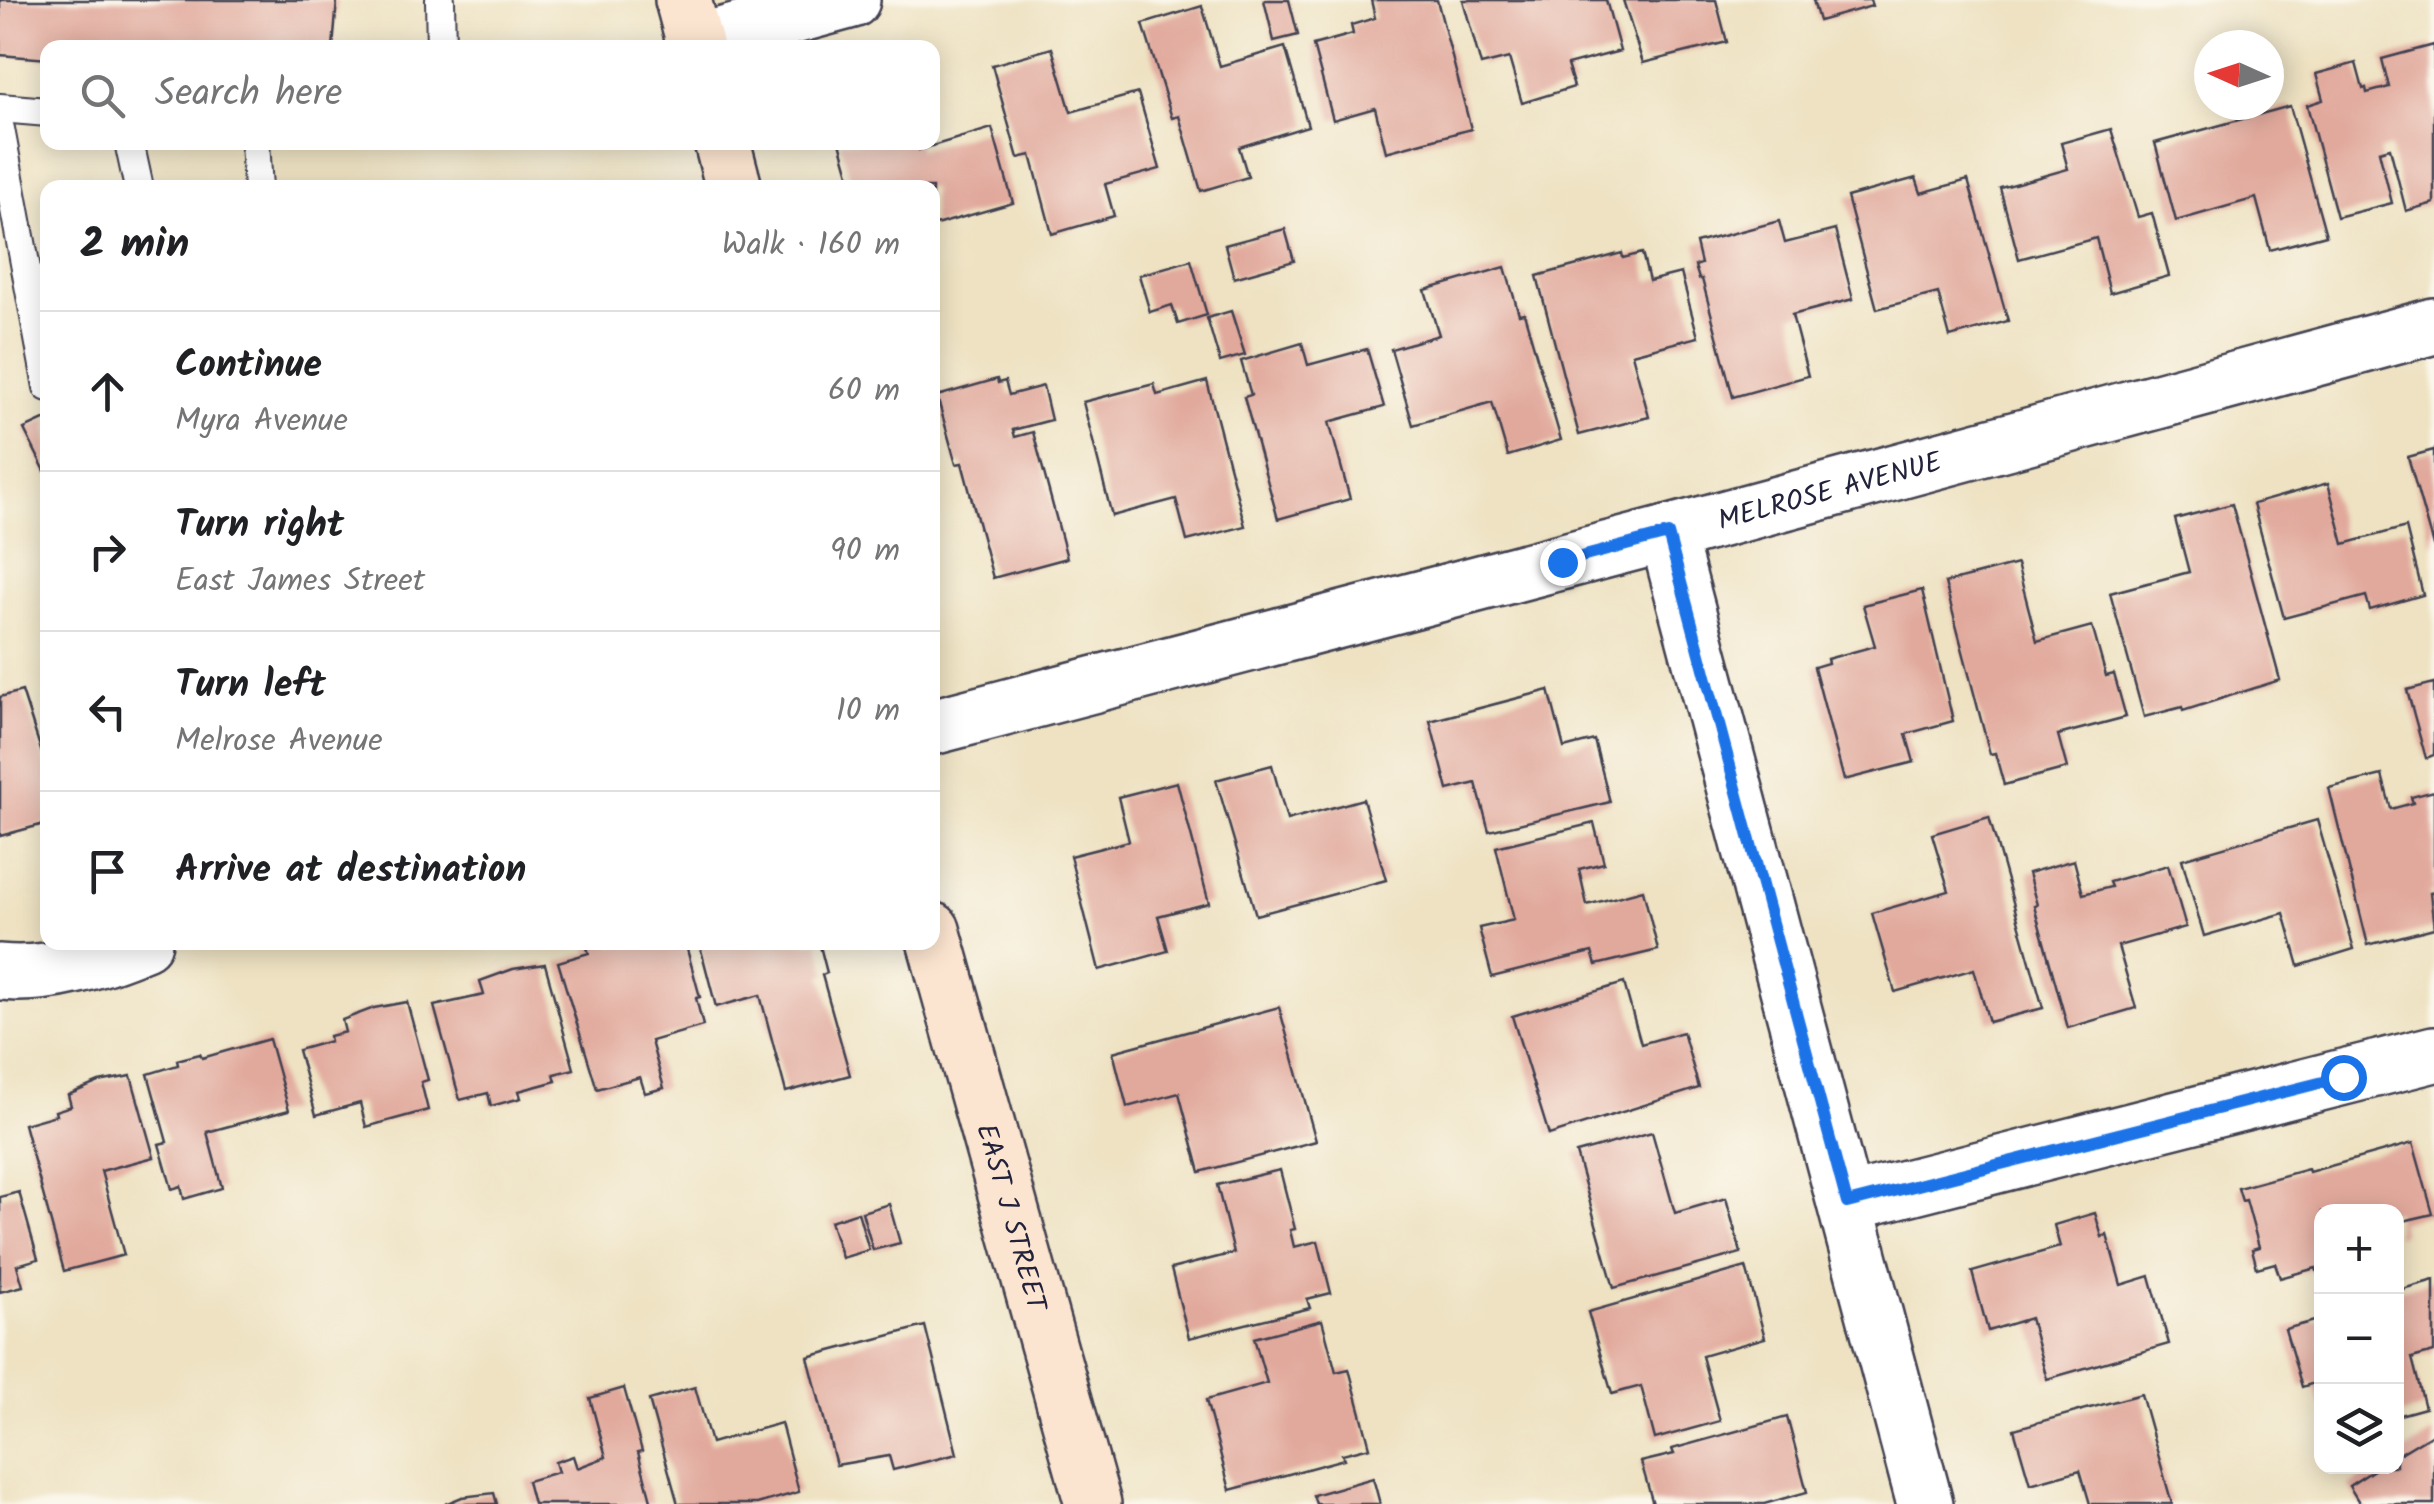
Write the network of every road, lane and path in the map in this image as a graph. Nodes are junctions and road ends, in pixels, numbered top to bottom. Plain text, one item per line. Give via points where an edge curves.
1 (440, 0) edge
2 (852, 0) edge
3 (692, 30) edge
4 (441, 40) edge
5 (0, 108) edge
6 (40, 111) edge
7 (0, 130) edge
8 (132, 150) edge
9 (256, 150) edge
10 (724, 150) edge
11 (137, 180) edge
12 (258, 180) edge
13 (732, 180) edge
14 (2434, 326) edge
15 (40, 345) edge
16 (1668, 534) junction
17 (940, 725) edge
18 (125, 950) edge
19 (938, 950) edge
20 (0, 972) edge
21 (2434, 1054) edge
22 (1847, 1203) junction
23 (1092, 1504) edge
24 (1925, 1504) edge

1 - 4 lane
2 - 3 street
5 - 6 lane
7 - 15 lane
8 - 11 lane
9 - 12 lane
10 - 13 street
14 - 16 street, MELROSE AVENUE
16 - 17 street, MELROSE AVENUE
16 - 22 street
18 - 20 street via 62,970
19 - 23 street, EAST J STREET
21 - 22 street
22 - 24 street

